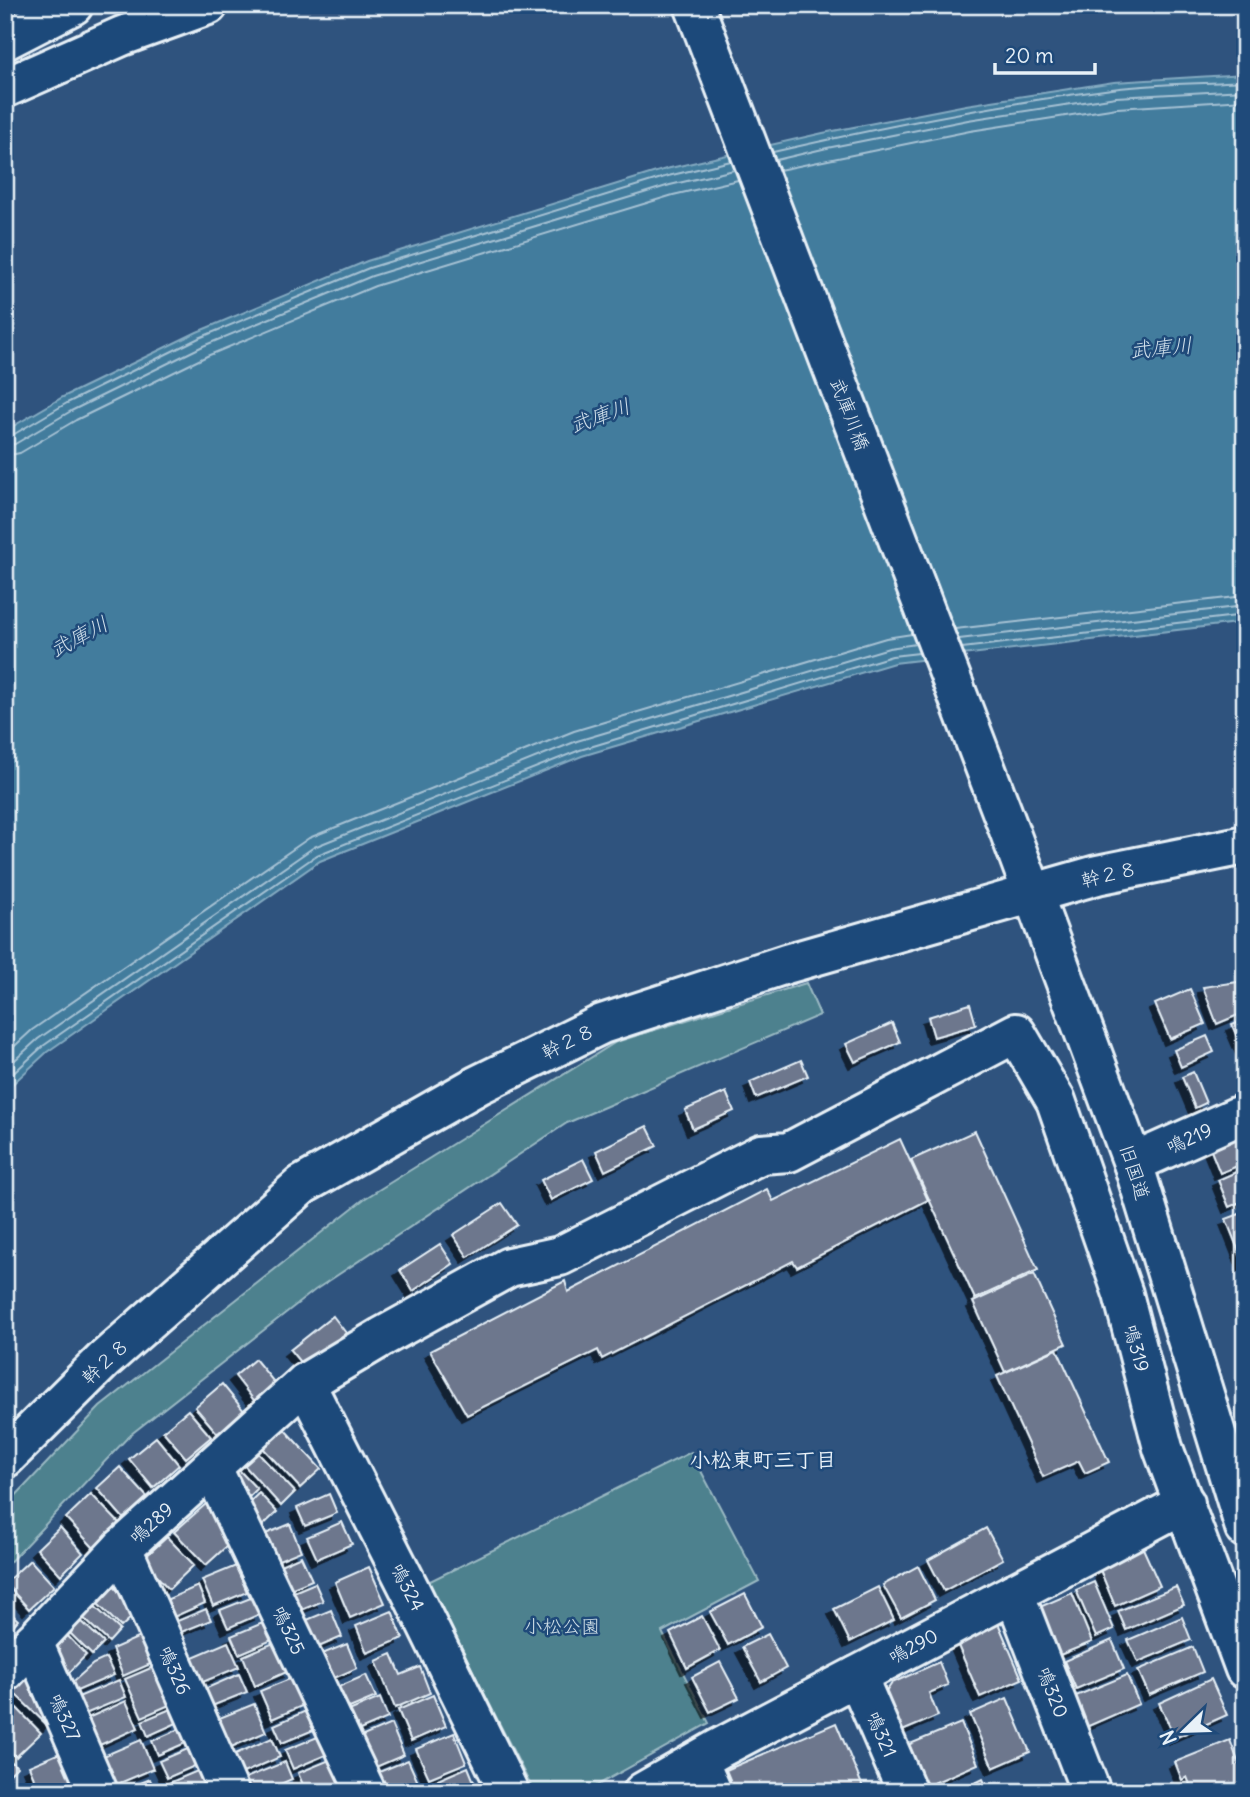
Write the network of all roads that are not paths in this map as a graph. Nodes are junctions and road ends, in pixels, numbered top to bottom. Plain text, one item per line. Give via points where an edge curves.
1 (73, 5) edge
2 (208, 5) edge
3 (694, 5) edge
4 (5, 40) edge
5 (5, 88) edge
6 (1006, 822) joint
7 (1245, 845) edge
8 (1032, 895) junction
9 (1016, 1033) joint
10 (1245, 1112) edge
11 (1133, 1163) junction
12 (305, 1383) junction
13 (5, 1458) edge
14 (212, 1468) junction
15 (1238, 1483) edge
16 (1185, 1503) junction
17 (1245, 1528) edge
18 (122, 1548) junction
19 (1014, 1593) junction
20 (33, 1642) junction
21 (1245, 1669) edge
22 (5, 1671) edge
23 (857, 1676) junction
24 (705, 1776) edge
25 (98, 1792) edge
26 (229, 1792) edge
27 (366, 1792) edge
28 (509, 1792) edge
29 (643, 1792) edge
30 (907, 1792) edge
31 (1091, 1792) edge

1 - 4 street
2 - 5 street via 122,36
3 - 6 street, 武庫川橋
6 - 8 street, 旧国道
7 - 8 street, 幹２８ via 1097,875
8 - 11 street, 旧国道
8 - 13 street, 幹２８ via 786,964 602,1024 478,1085 302,1185 104,1360
9 - 12 street, 鳴289 via 789,1152 761,1154 560,1256 509,1266
9 - 16 street, 鳴319 via 1056,1101 1123,1294 1163,1448
10 - 11 street, 鳴219
11 - 15 street, 旧国道
12 - 14 street, 鳴289
12 - 28 street, 鳴324
14 - 18 street, 鳴289
14 - 27 street, 鳴325
15 - 17 street, 旧国道
16 - 19 street, 鳴290
16 - 21 street, 鳴319
18 - 20 street, 鳴289
18 - 26 street, 鳴326
19 - 23 street, 鳴290
19 - 31 street, 鳴320
20 - 22 street, 鳴289
20 - 25 street, 鳴327
23 - 24 street, 鳴290
23 - 30 street, 鳴321
24 - 29 street, 鳴290

